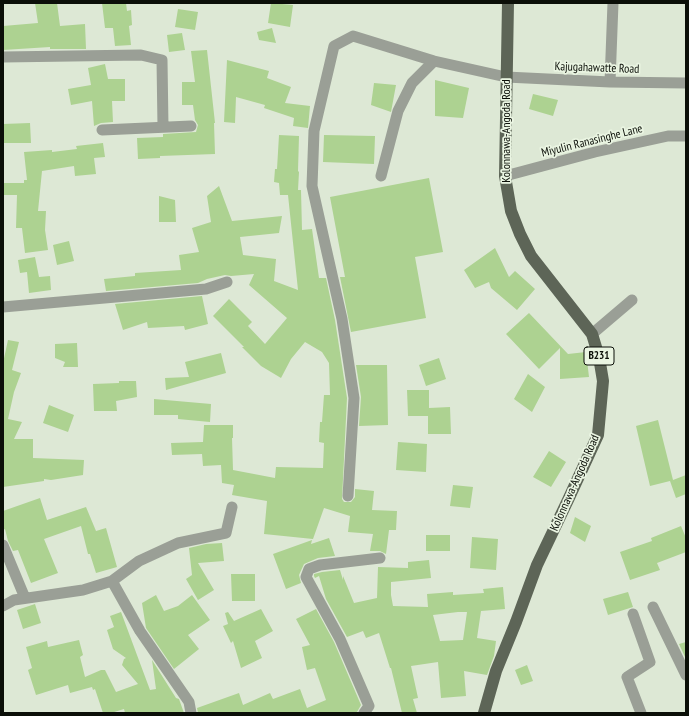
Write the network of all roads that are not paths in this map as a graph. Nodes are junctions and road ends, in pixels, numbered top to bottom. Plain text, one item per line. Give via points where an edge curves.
1 (508, 3) edge
2 (613, 3) edge
3 (3, 57) edge
4 (434, 61) junction
5 (506, 77) junction
6 (610, 82) junction
7 (686, 83) edge
8 (191, 126) dead end
9 (163, 128) junction
10 (102, 130) dead end
11 (686, 136) edge
12 (381, 176) dead end
13 (506, 176) junction
14 (226, 282) dead end
15 (632, 300) dead end
16 (3, 307) edge
17 (592, 334) junction
18 (348, 496) dead end
19 (232, 507) dead end
20 (3, 545) edge
21 (380, 558) dead end
22 (112, 581) junction
23 (25, 598) junction
24 (3, 606) edge
25 (653, 607) dead end
26 (633, 614) dead end
27 (686, 675) edge
28 (191, 713) edge
29 (364, 713) edge
30 (484, 713) edge
31 (641, 713) edge

1 - 5 main road, Kolonnawa-Angoda Road / B231
2 - 6 street
3 - 9 street via 141,55 162,60
4 - 5 street, Kajugahawatte Road
4 - 12 street via 412,83 398,111
4 - 18 street, Kajugahawatte Road via 353,36 334,46 314,131 312,186 342,319 354,398
5 - 6 street, Kajugahawatte Road
5 - 13 main road, Kolonnawa-Angoda Road / B231
6 - 7 street, Kajugahawatte Road
8 - 9 street
9 - 10 street
11 - 13 street, Miyulin Ranasinghe Lane via 668,136 595,152
13 - 17 main road, Kolonnawa-Angoda Road / B231 via 511,211 531,256
14 - 16 street via 206,289
15 - 17 street
17 - 30 main road, Kolonnawa-Angoda Road / B231 via 603,381 598,435 537,565 496,671
19 - 22 street via 226,533 178,543 139,561
20 - 23 street
21 - 29 street via 320,565 309,569 306,577 340,639 369,706
22 - 23 street via 83,590
22 - 28 street via 140,631 189,702
23 - 24 street
25 - 27 street
26 - 31 street via 650,662 627,677

